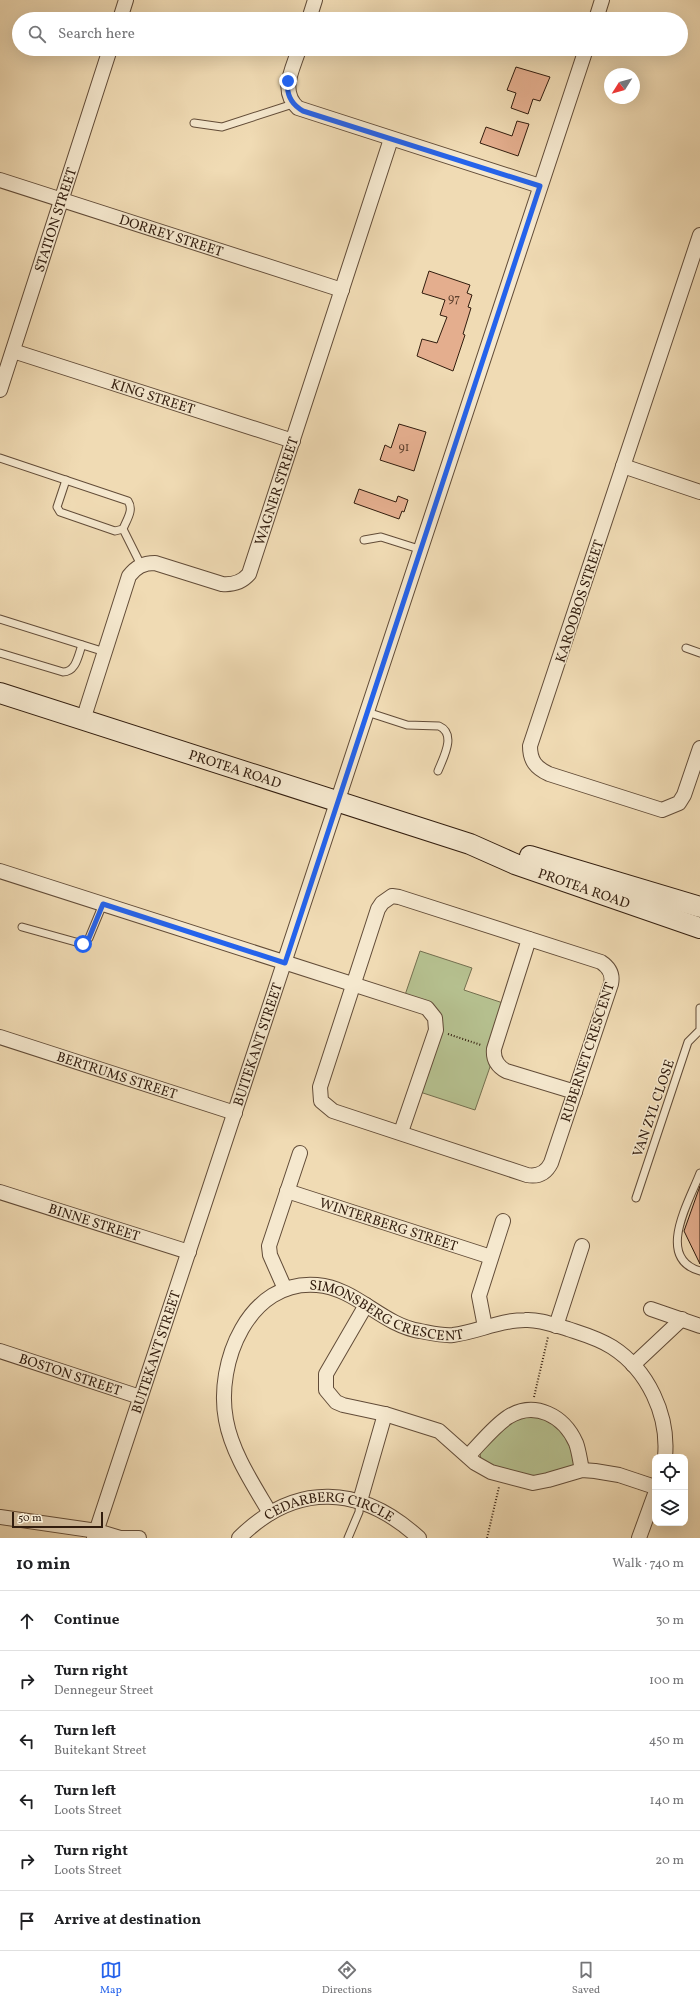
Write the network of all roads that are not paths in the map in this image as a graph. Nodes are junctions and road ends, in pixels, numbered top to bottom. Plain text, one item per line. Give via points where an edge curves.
1 (126, 0) edge
2 (316, 0) edge
3 (602, 0) edge
4 (122, 12) edge
5 (312, 12) edge
6 (598, 12) edge
7 (108, 56) edge
8 (297, 56) edge
9 (584, 56) edge
10 (294, 104) junction
11 (194, 124) dead end
12 (391, 139) junction
13 (0, 180) edge
14 (540, 186) junction
15 (61, 200) junction
16 (700, 235) edge
17 (342, 290) junction
18 (13, 351) junction
19 (0, 390) edge
20 (293, 441) junction
21 (0, 458) edge
22 (623, 466) junction
23 (66, 480) junction
24 (700, 492) edge
25 (123, 529) junction
26 (364, 540) dead end
27 (422, 550) junction
28 (141, 565) junction
29 (0, 619) edge
30 (82, 645) junction
31 (686, 648) dead end
32 (105, 652) junction
33 (0, 653) edge
34 (700, 653) edge
35 (0, 692) edge
36 (367, 712) junction
37 (83, 720) junction
38 (700, 748) edge
39 (438, 772) dead end
40 (339, 801) junction
41 (470, 844) junction
42 (0, 871) edge
43 (103, 904) junction
44 (700, 907) edge
45 (22, 927) dead end
46 (700, 928) edge
47 (529, 939) junction
48 (285, 963) junction
49 (355, 984) junction
50 (700, 1008) edge
51 (700, 1030) edge
52 (0, 1037) edge
53 (575, 1092) junction
54 (235, 1112) junction
55 (401, 1132) junction
56 (300, 1153) dead end
57 (700, 1173) edge
58 (287, 1190) junction
59 (0, 1192) edge
60 (636, 1198) dead end
61 (503, 1221) dead end
62 (582, 1246) dead end
63 (189, 1252) junction
64 (491, 1257) junction
65 (700, 1271) edge
66 (285, 1289) junction
67 (366, 1305) junction
68 (651, 1309) dead end
69 (682, 1320) junction
70 (553, 1325) junction
71 (700, 1326) edge
72 (486, 1327) junction
73 (0, 1351) edge
74 (633, 1365) junction
75 (140, 1397) junction
76 (385, 1414) junction
77 (665, 1454) edge
78 (468, 1456) junction
79 (582, 1470) junction
80 (652, 1486) edge
81 (360, 1501) junction
82 (652, 1502) edge
83 (270, 1513) junction
84 (0, 1517) edge
85 (96, 1534) edge
86 (120, 1538) edge
87 (139, 1538) edge
88 (239, 1538) edge
89 (348, 1538) edge
90 (419, 1538) edge
91 (639, 1538) edge

1 - 4 street
2 - 5 street
3 - 6 street
7 - 15 street, STATION STREET
8 - 10 street via 288,86 289,96
9 - 14 street, BUITEKANT STREET
10 - 11 lane via 222,127
10 - 12 street via 303,111
12 - 14 street
12 - 17 street, WAGNER STREET
13 - 15 street, DORREY STREET
14 - 27 street, BUITEKANT STREET
15 - 17 street, DORREY STREET
15 - 18 street, STATION STREET
16 - 22 street, KAROOBOS STREET
17 - 20 street, WAGNER STREET
18 - 19 street, STATION STREET
18 - 20 street, KING STREET
20 - 28 street, WAGNER STREET via 253,566 244,579 236,583 222,584 155,563
21 - 23 lane
22 - 24 street
22 - 38 street, KAROOBOS STREET via 530,746 530,755 537,766 549,774 662,810 679,802 684,795
23 - 25 lane via 128,501 131,510
23 - 25 lane via 57,507 60,512 115,532
25 - 28 lane
26 - 27 lane via 381,537
27 - 36 street, BUITEKANT STREET
28 - 32 street via 130,576
29 - 30 lane
30 - 32 lane
30 - 33 lane via 74,668 68,672
31 - 34 lane
32 - 37 street
35 - 37 street, PROTEA ROAD
36 - 39 lane via 407,725 443,728 448,741
36 - 40 street, BUITEKANT STREET
37 - 40 street, PROTEA ROAD
40 - 41 street, PROTEA ROAD
40 - 48 street, BUITEKANT STREET
41 - 44 street, PROTEA ROAD via 519,853
41 - 46 street, PROTEA ROAD via 515,864
42 - 43 street
43 - 45 lane via 89,938 83,944
43 - 48 street
47 - 49 street, RUBERNET CRESCENT via 392,896 378,909
47 - 53 street via 494,1049 496,1063 506,1072
47 - 53 street, RUBERNET CRESCENT via 602,962 611,974 611,984
48 - 49 street
48 - 54 street, BUITEKANT STREET
49 - 55 street via 427,1008 435,1018 436,1030
49 - 55 street, RUBERNET CRESCENT via 320,1087 321,1101 333,1111
50 - 51 lane, VAN ZYL CLOSE
51 - 60 lane, VAN ZYL CLOSE via 688,1042
52 - 54 street, BERTRUMS STREET
53 - 55 street, RUBERNET CRESCENT via 551,1164 536,1176
54 - 63 street, BUITEKANT STREET
56 - 58 street
57 - 65 lane via 677,1231 676,1246 679,1257 685,1264
58 - 64 street, WINTERBERG STREET
58 - 66 street via 269,1246 270,1255
59 - 63 street, BINNE STREET
61 - 64 street
62 - 70 street
63 - 75 street, BUITEKANT STREET
64 - 72 street via 479,1296
66 - 67 street, SIMONSBERG CRESCENT via 320,1285 340,1290
66 - 83 street, SIMONSBERG CRESCENT via 262,1303 242,1329 227,1368 224,1393 226,1420 233,1443
67 - 72 street, SIMONSBERG CRESCENT via 412,1330 447,1335
67 - 76 street via 328,1369 325,1384 329,1395 339,1404
68 - 69 street
69 - 71 street
69 - 74 street
70 - 72 street, SIMONSBERG CRESCENT via 524,1320
70 - 74 street, SIMONSBERG CRESCENT via 603,1342
73 - 75 street, BOSTON STREET
74 - 77 street, SIMONSBERG CRESCENT via 653,1393 661,1412 666,1434
75 - 85 street, BUITEKANT STREET
76 - 78 street via 439,1431
76 - 81 street
78 - 79 street via 486,1470 533,1483
78 - 79 street via 507,1418 531,1410 550,1414 560,1421 577,1445
79 - 80 street via 619,1475
81 - 83 street, CEDARBERG CIRCLE via 318,1497
81 - 89 lane
81 - 90 street, CEDARBERG CIRCLE via 392,1516
82 - 91 street
83 - 88 street, CEDARBERG CIRCLE
84 - 85 street
85 - 86 street
86 - 87 street

